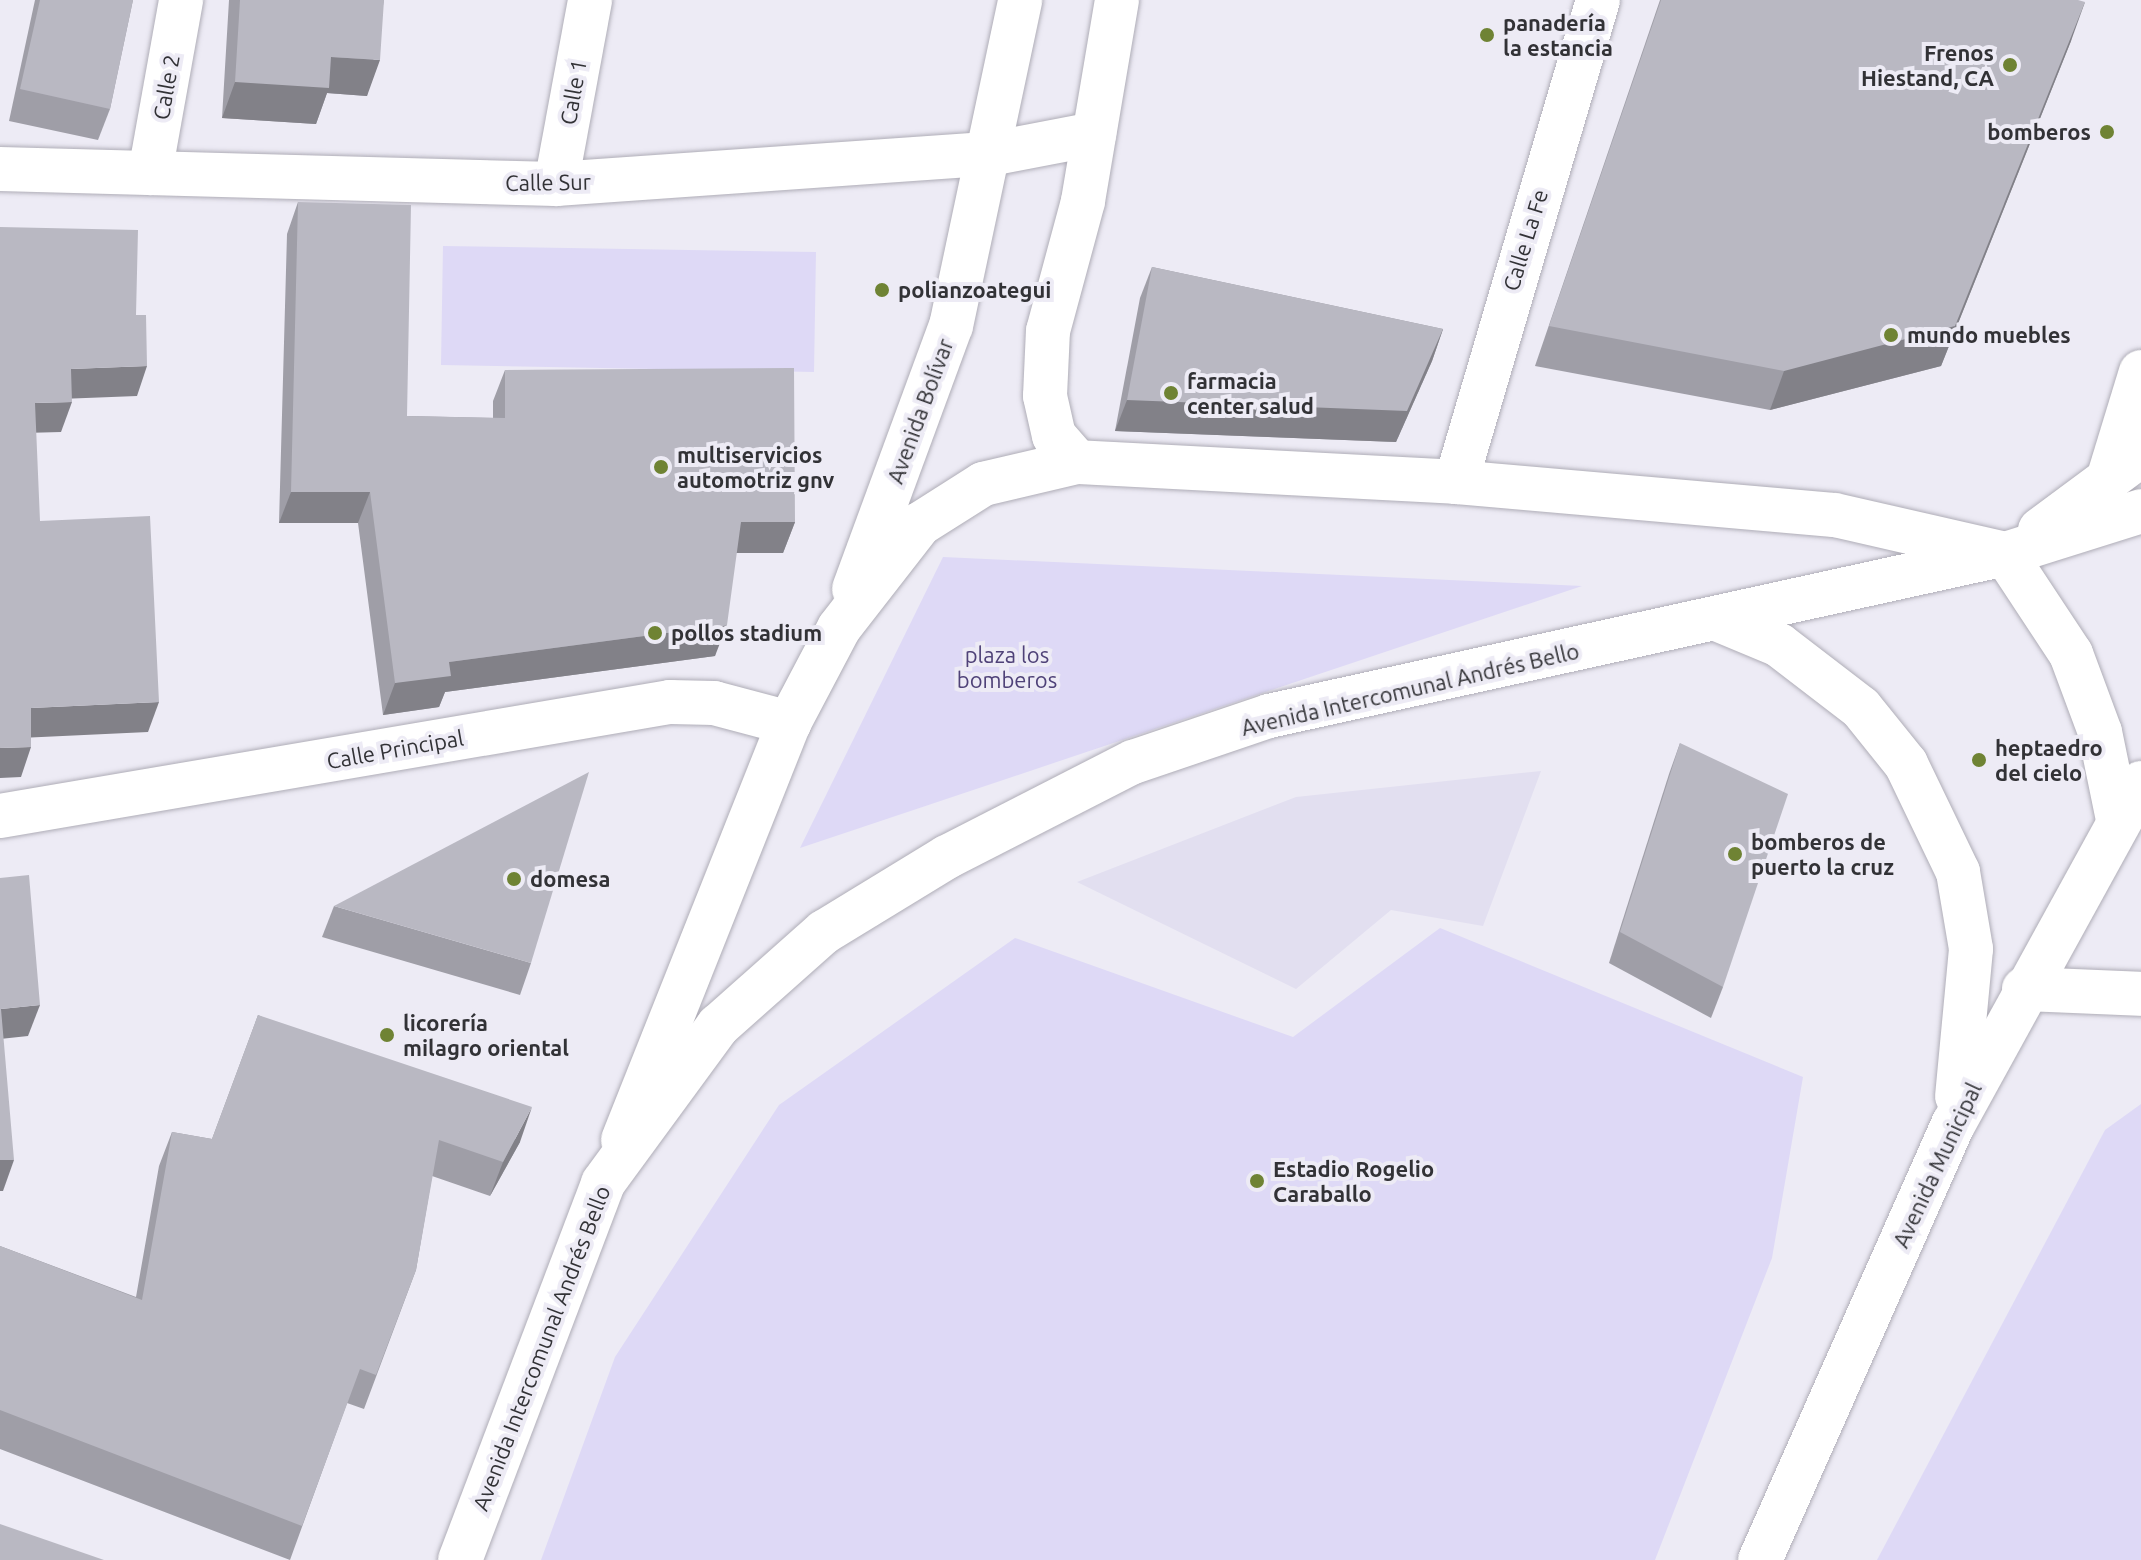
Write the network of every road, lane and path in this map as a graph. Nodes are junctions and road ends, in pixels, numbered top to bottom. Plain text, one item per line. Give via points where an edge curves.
1 (181, 0) edge
2 (590, 0) edge
3 (1020, 0) edge
4 (1117, 0) edge
5 (1598, 0) edge
6 (1094, 134) junction
7 (990, 154) junction
8 (0, 169) edge
9 (150, 173) junction
10 (556, 184) junction
11 (2141, 372) edge
12 (2141, 455) edge
13 (1077, 462) junction
14 (1456, 482) junction
15 (2107, 483) junction
16 (2141, 511) edge
17 (2005, 554) junction
18 (1719, 620) junction
19 (839, 628) junction
20 (789, 723) junction
21 (2141, 783) edge
22 (0, 816) edge
23 (2118, 820) junction
24 (2024, 989) junction
25 (2141, 994) edge
26 (1954, 1123) junction
27 (603, 1183) junction
28 (460, 1560) edge
29 (1760, 1560) edge

1 - 9 main road, Calle 2
2 - 10 main road, Calle 1
3 - 7 main road, Avenida Bolívar
4 - 6 main road
5 - 14 main road, Calle La Fe
6 - 7 main road, Calle Sur
6 - 13 main road via 1048,331 1048,410 1054,436
7 - 10 main road, Calle Sur
7 - 19 main road, Avenida Bolívar via 951,326
8 - 9 main road, Calle Sur
9 - 10 main road, Calle Sur
11 - 15 main road
12 - 15 main road
13 - 14 main road
13 - 19 main road via 983,484 920,524
14 - 17 main road via 1835,515
15 - 17 main road
16 - 17 main road, Avenida Intercomunal Andrés Bello
17 - 18 main road, Avenida Intercomunal Andrés Bello via 1818,591
17 - 23 main road via 2071,654 2100,732
18 - 26 main road via 1779,645 1861,708 1906,764 1958,872 1971,949
18 - 27 main road, Avenida Intercomunal Andrés Bello via 1269,716 1133,762 947,857 824,932 718,1026
19 - 20 main road
20 - 22 main road, Calle Principal via 714,703 670,702
20 - 27 main road
21 - 23 main road, Avenida Municipal
23 - 24 main road, Avenida Municipal
24 - 25 main road
24 - 26 main road, Avenida Municipal
26 - 29 main road, Avenida Municipal
27 - 28 main road, Avenida Intercomunal Andrés Bello

